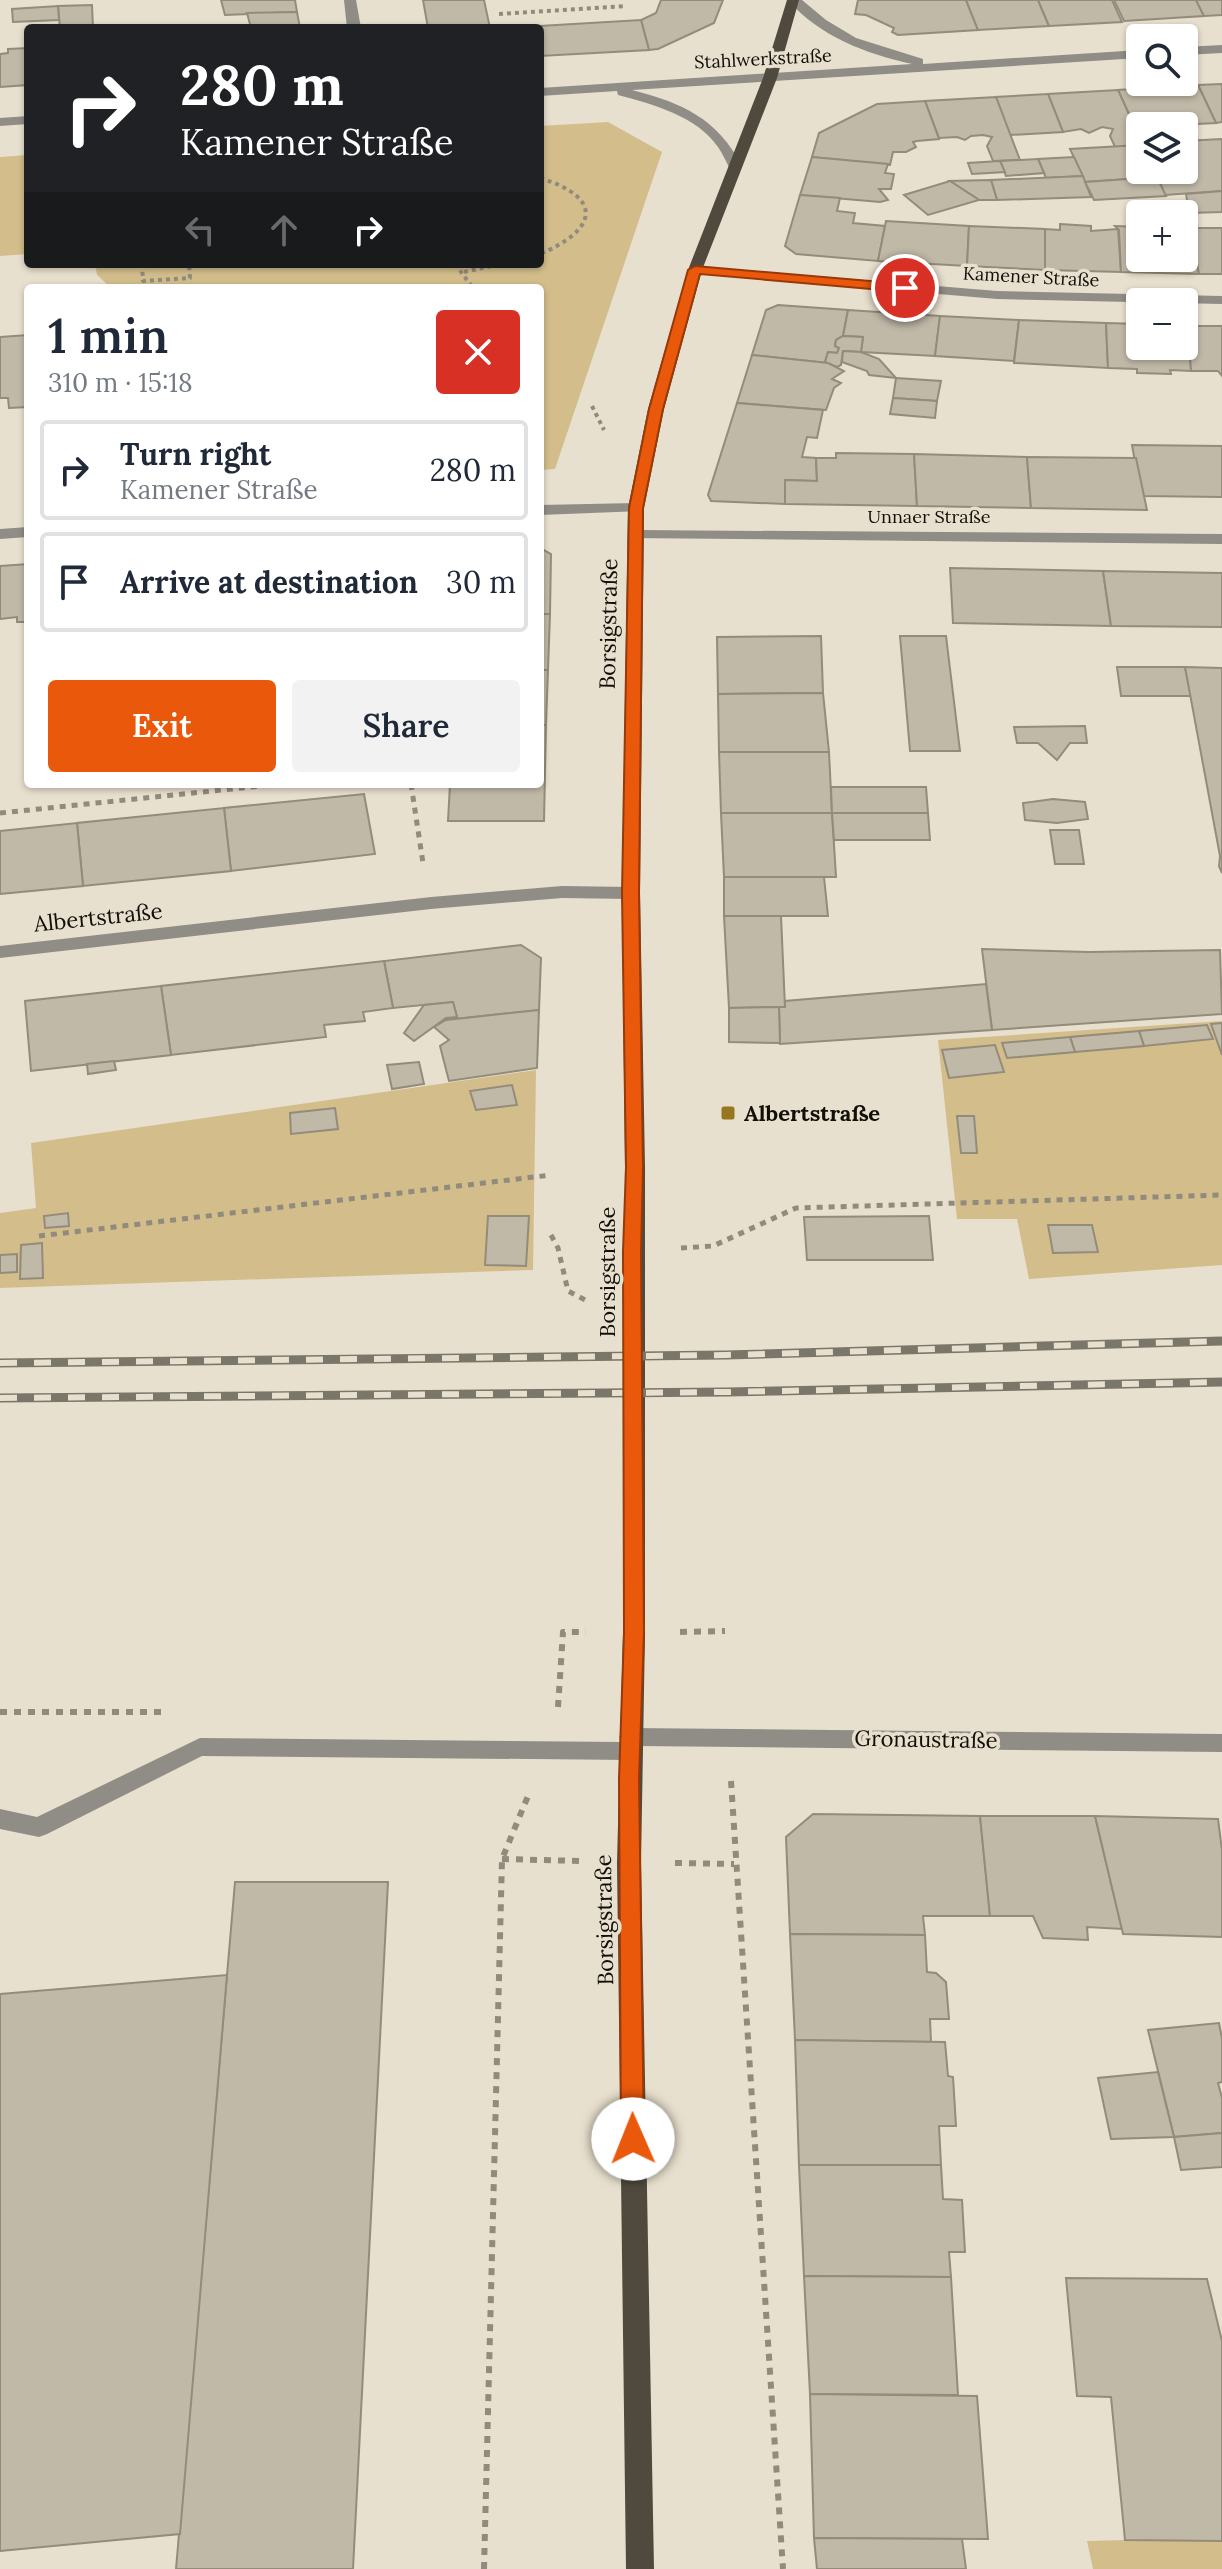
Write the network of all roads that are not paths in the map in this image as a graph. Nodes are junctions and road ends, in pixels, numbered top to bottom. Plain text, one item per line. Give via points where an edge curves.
1 (350, 0) edge
2 (794, 0) edge
3 (353, 24) edge
4 (1222, 49) edge
5 (1198, 50) edge
6 (1126, 55) edge
7 (942, 67) junction
8 (770, 78) junction
9 (587, 89) junction
10 (544, 92) edge
11 (24, 120) edge
12 (0, 122) edge
13 (735, 166) junction
14 (695, 270) junction
15 (1222, 300) edge
16 (636, 508) junction
17 (544, 510) edge
18 (24, 532) edge
19 (0, 534) edge
20 (635, 535) junction
21 (1222, 539) edge
22 (631, 893) junction
23 (0, 952) edge
24 (1222, 1743) edge
25 (630, 1744) junction
26 (0, 1819) edge
27 (640, 2569) edge

1 - 3 street
2 - 7 street, Stahlwerkstraße via 818,22 858,44
2 - 8 main road, Borsigstraße
4 - 5 street
6 - 7 street, Stahlwerkstraße
7 - 8 street, Stahlwerkstraße
8 - 9 street, Stahlwerkstraße
8 - 13 main road, Borsigstraße
9 - 10 street, Stahlwerkstraße
9 - 13 street, Stahlwerkstraße via 624,92 680,112 720,139
11 - 12 street
13 - 14 main road, Borsigstraße
14 - 15 street, Kamener Straße via 997,295
14 - 16 main road, Borsigstraße via 656,409
16 - 17 street
16 - 20 main road, Borsigstraße
18 - 19 street
20 - 21 street, Unnaer Straße
20 - 22 main road, Borsigstraße
22 - 23 street, Albertstraße via 562,892 431,903
22 - 25 main road, Borsigstraße via 635,1167
24 - 25 street, Gronaustraße via 729,1736
25 - 26 street, Gronaustraße via 547,1750 200,1747 39,1827
25 - 27 main road, Borsigstraße

